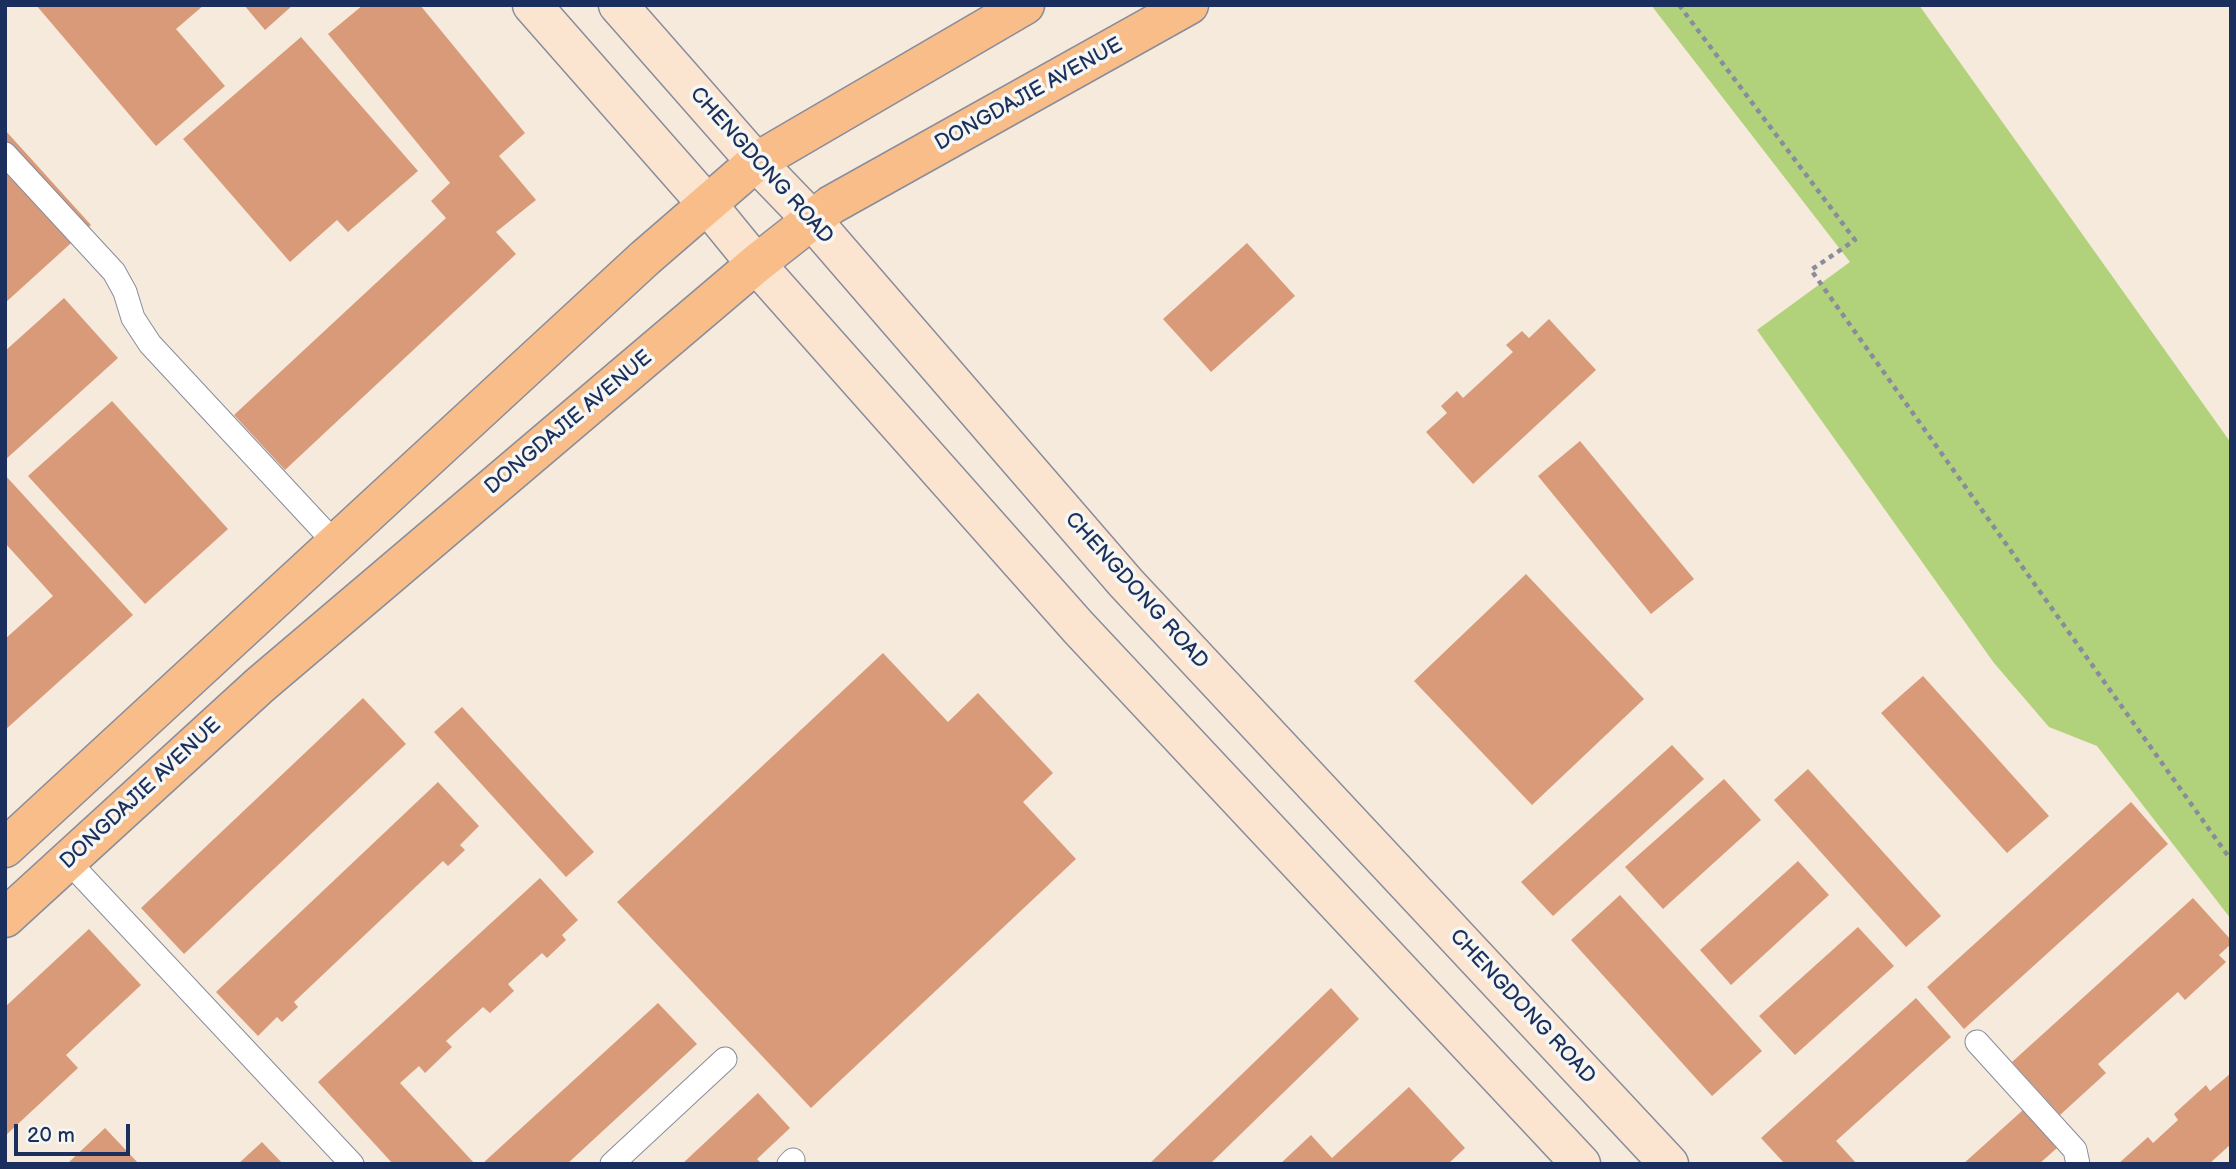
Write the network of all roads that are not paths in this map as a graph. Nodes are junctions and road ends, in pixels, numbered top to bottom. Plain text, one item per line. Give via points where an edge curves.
1 (532, 5) edge
2 (618, 5) edge
3 (1025, 5) edge
4 (1189, 5) edge
5 (5, 153) edge
6 (756, 162) junction
7 (707, 204) junction
8 (812, 220) junction
9 (756, 264) junction
10 (335, 543) junction
11 (5, 848) edge
12 (68, 861) junction
13 (5, 918) edge
14 (1977, 1042) dead end
15 (726, 1059) dead end
16 (352, 1164) edge
17 (612, 1164) edge
18 (1581, 1164) edge
19 (1669, 1164) edge
20 (2078, 1164) edge

1 - 7 main road
2 - 6 main road, CHENGDONG ROAD
3 - 6 main road
4 - 8 main road, DONGDAJIE AVENUE via 831,205
5 - 10 lane via 114,272 133,318 150,344
6 - 7 main road
6 - 8 main road, CHENGDONG ROAD
7 - 9 main road
7 - 10 main road
8 - 9 main road, DONGDAJIE AVENUE
8 - 19 main road, CHENGDONG ROAD via 1126,583
9 - 12 main road, DONGDAJIE AVENUE via 260,685
9 - 18 main road via 1079,627
10 - 11 main road
12 - 13 main road, DONGDAJIE AVENUE
12 - 16 lane
14 - 20 lane via 2075,1150
15 - 17 lane

